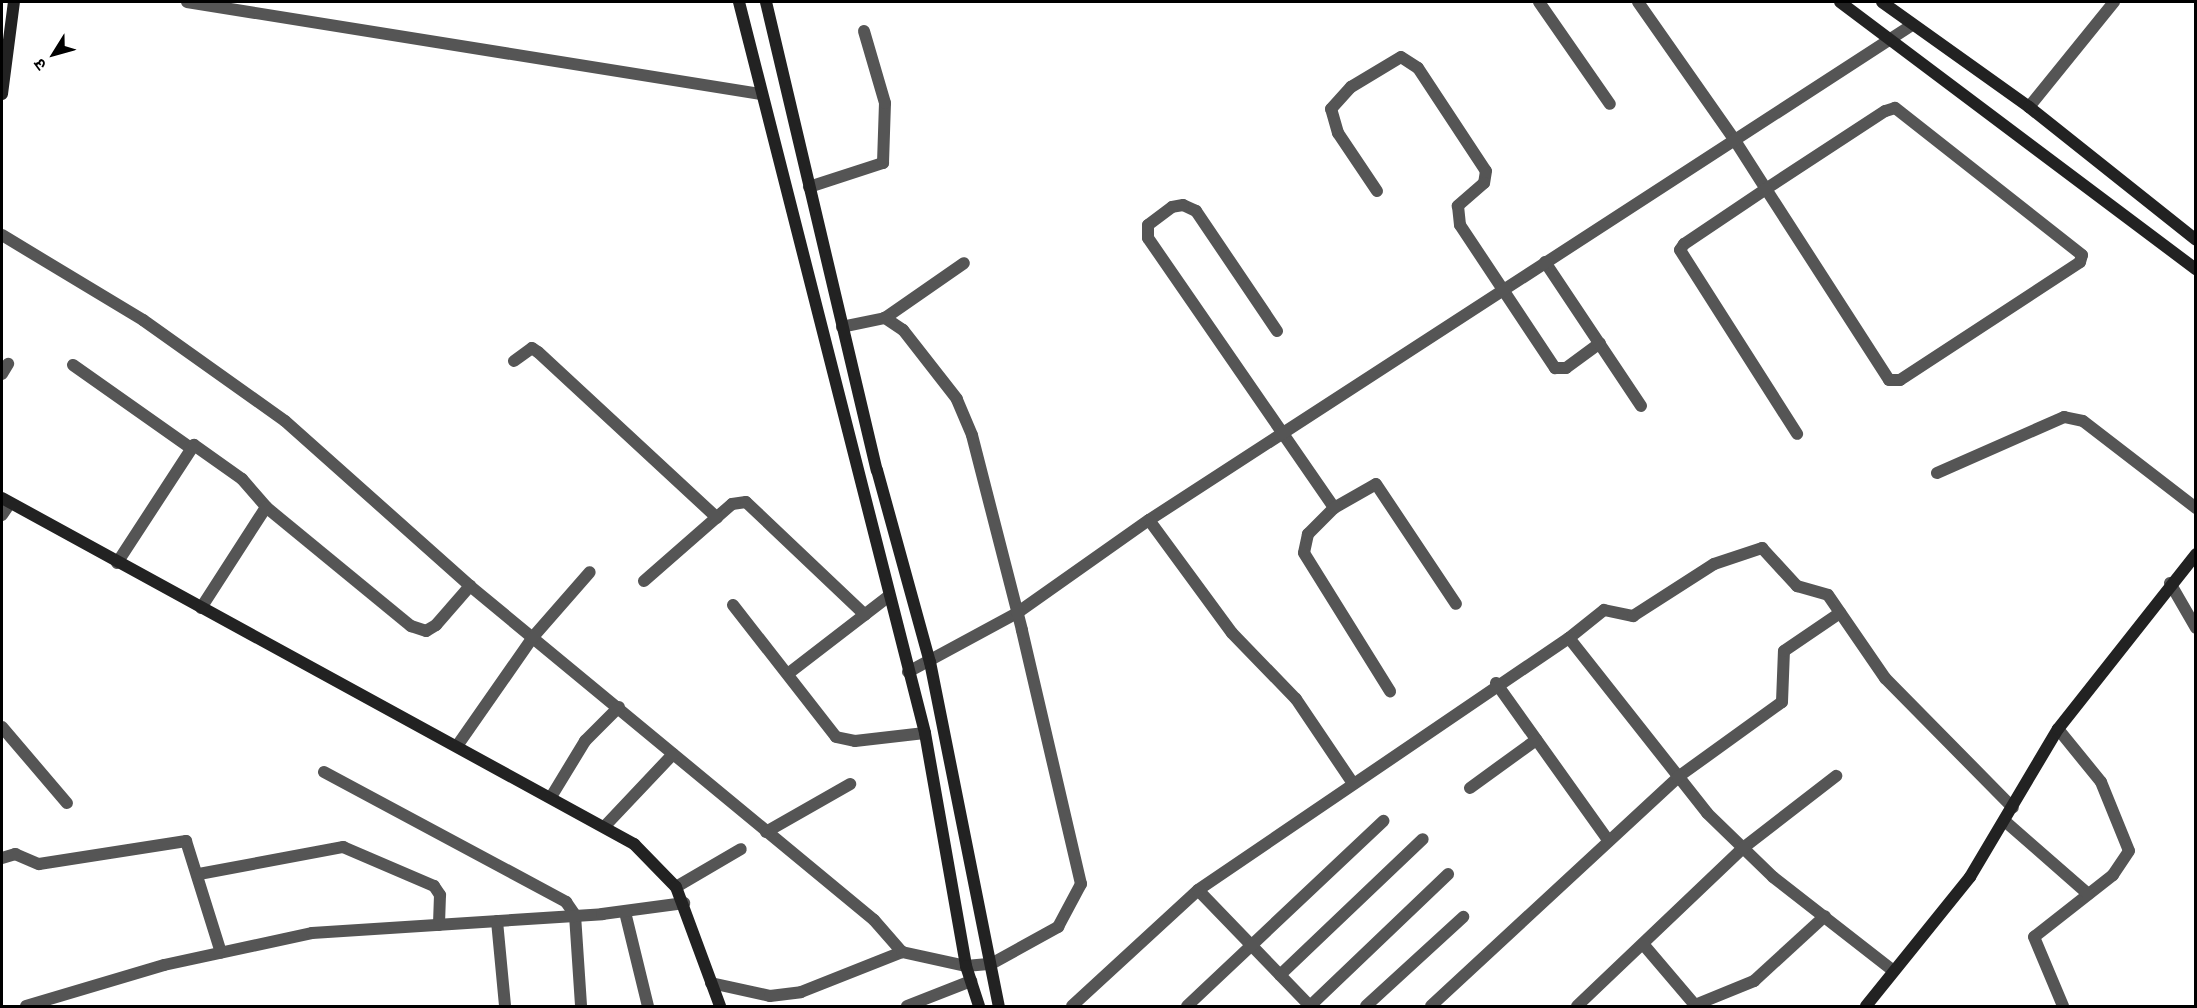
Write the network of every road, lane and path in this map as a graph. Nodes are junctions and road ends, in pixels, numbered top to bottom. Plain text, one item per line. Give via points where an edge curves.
1 (14, 2) edge
2 (187, 2) edge
3 (739, 2) edge
4 (766, 2) edge
5 (1539, 2) edge
6 (1638, 2) edge
7 (1840, 2) edge
8 (1882, 2) edge
9 (2114, 2) edge
10 (1912, 25) junction
11 (864, 31) dead end
12 (1890, 40) junction
13 (2, 94) edge
14 (760, 94) junction
15 (1610, 104) dead end
16 (2029, 107) junction
17 (1734, 139) junction
18 (809, 187) junction
19 (1766, 189) junction
20 (1377, 191) dead end
21 (2, 235) edge
22 (2196, 240) edge
23 (1545, 262) junction
24 (964, 263) dead end
25 (2196, 269) edge
26 (1502, 290) junction
27 (885, 318) junction
28 (842, 327) junction
29 (1277, 330) dead end
30 (1600, 344) junction
31 (514, 361) dead end
32 (73, 365) dead end
33 (1641, 406) dead end
34 (1283, 433) junction
35 (1797, 435) dead end
36 (188, 446) junction
37 (1937, 473) dead end
38 (6, 500) edge
39 (266, 507) junction
40 (1334, 508) junction
41 (2196, 508) edge
42 (2, 515) edge
43 (717, 518) junction
44 (1149, 520) junction
45 (2196, 554) edge
46 (117, 563) junction
47 (590, 572) dead end
48 (644, 581) dead end
49 (2169, 583) junction
50 (470, 586) junction
51 (889, 596) junction
52 (1456, 604) dead end
53 (734, 605) dead end
54 (201, 608) junction
55 (1017, 613) junction
56 (1840, 613) junction
57 (865, 615) junction
58 (2196, 628) edge
59 (533, 638) junction
60 (1569, 638) junction
61 (930, 662) junction
62 (789, 672) junction
63 (908, 672) junction
64 (1496, 683) junction
65 (1390, 691) dead end
66 (619, 707) junction
67 (2, 727) edge
68 (2058, 729) junction
69 (925, 733) junction
70 (1536, 740) junction
71 (457, 746) junction
72 (673, 754) junction
73 (324, 772) dead end
74 (1836, 776) dead end
75 (1678, 777) junction
76 (1352, 782) junction
77 (850, 784) dead end
78 (1470, 788) dead end
79 (551, 797) junction
80 (67, 803) dead end
81 (2013, 808) junction
82 (1383, 821) dead end
83 (2007, 823) junction
84 (605, 826) junction
85 (766, 832) junction
86 (1424, 839) dead end
87 (1608, 840) junction
88 (1743, 848) junction
89 (741, 849) dead end
90 (2, 858) edge
91 (199, 874) junction
92 (1448, 874) dead end
93 (676, 886) junction
94 (1198, 890) junction
95 (2088, 894) junction
96 (684, 903) junction
97 (625, 912) junction
98 (575, 915) junction
99 (1826, 916) junction
100 (1463, 917) dead end
101 (497, 921) junction
102 (439, 925) junction
103 (1251, 944) junction
104 (1643, 944) junction
105 (902, 952) junction
106 (221, 953) junction
107 (991, 964) junction
108 (966, 966) junction
109 (1891, 969) junction
110 (1280, 975) junction
111 (971, 981) junction
112 (711, 983) junction
113 (69, 994) junction
114 (26, 1006) edge
115 (72, 1006) edge
116 (505, 1006) edge
117 (581, 1006) edge
118 (648, 1006) edge
119 (720, 1006) edge
120 (907, 1006) edge
121 (979, 1006) edge
122 (999, 1006) edge
123 (1072, 1006) edge
124 (1187, 1006) edge
125 (1310, 1006) edge
126 (1366, 1006) edge
127 (1431, 1006) edge
128 (1577, 1006) edge
129 (1866, 1006) edge
130 (2063, 1006) edge

1 - 13 street
2 - 14 street
3 - 14 street
4 - 18 street
5 - 15 street
6 - 17 street
7 - 12 street
8 - 10 street
9 - 16 street
10 - 12 street
10 - 16 street
11 - 18 street via 885,103 883,163
12 - 17 street
12 - 25 street
14 - 51 street
16 - 22 street
17 - 19 street
17 - 23 street
18 - 28 street
19 - 19 street via 1895,108 2082,255 2080,262 1900,380 1889,380
19 - 35 street via 1680,250
20 - 26 street via 1338,133 1331,109 1351,87 1401,57 1418,68 1486,171 1484,183 1456,214
21 - 50 street via 143,320 285,421
23 - 26 street
23 - 30 street
24 - 27 street
26 - 30 street via 1555,368 1566,368
26 - 34 street
27 - 28 street
27 - 55 street via 903,330 957,399 972,435
28 - 61 street
29 - 34 street via 1196,211 1184,205 1172,207 1148,225 1148,238
30 - 33 street
31 - 43 street via 532,348 538,352
32 - 36 street
34 - 40 street
34 - 44 street
36 - 39 street via 201,448 242,479
36 - 46 street
37 - 41 street via 2064,417 2083,420
38 - 42 street
38 - 46 street
39 - 50 street via 411,626 426,631 436,625
39 - 54 street
40 - 52 street via 1376,484
40 - 65 street via 1308,534 1304,553
43 - 48 street
43 - 57 street via 732,504 752,504
44 - 55 street
44 - 76 street via 1232,633 1296,699
45 - 49 street
46 - 54 street
47 - 59 street
49 - 58 street
49 - 68 street
50 - 59 street
51 - 57 street
51 - 63 street
53 - 62 street
54 - 71 street
55 - 61 street
55 - 107 street via 1081,884 1059,927
56 - 60 street via 1828,595 1797,586 1768,553 1754,548 1714,564 1633,616 1604,610
56 - 75 street via 1784,651 1782,702
56 - 81 street via 1886,678
57 - 62 street
59 - 66 street
59 - 71 street
60 - 64 street
60 - 75 street
61 - 63 street
61 - 107 street
62 - 69 street via 844,741
63 - 69 street
64 - 70 street
64 - 76 street
66 - 72 street
66 - 79 street via 585,741
67 - 80 street
68 - 81 street
68 - 95 street via 2101,782 2128,851 2126,861
69 - 108 street
70 - 78 street
70 - 87 street
71 - 79 street
72 - 84 street
72 - 85 street
73 - 98 street via 553,893
74 - 88 street
75 - 87 street
75 - 88 street
76 - 94 street
77 - 85 street
79 - 84 street
81 - 83 street
82 - 103 street
83 - 95 street
83 - 109 street via 1970,877
84 - 93 street via 649,855
85 - 105 street via 874,920
86 - 110 street
87 - 127 street
88 - 99 street
88 - 104 street
89 - 93 street
90 - 91 street via 15,854 39,864 179,840 191,846
91 - 102 street via 344,846 434,886 440,895
91 - 106 street
92 - 125 street
93 - 96 street
94 - 103 street
94 - 123 street
95 - 130 street via 2034,938
96 - 97 street
96 - 112 street
97 - 98 street
97 - 118 street
98 - 101 street
98 - 117 street
99 - 104 street via 1754,981 1695,1005
99 - 109 street
100 - 126 street
101 - 102 street
101 - 116 street
102 - 106 street via 312,933
103 - 110 street
103 - 124 street
104 - 128 street
105 - 108 street
105 - 112 street via 801,992 770,996
106 - 113 street
107 - 108 street
107 - 122 street
108 - 111 street
109 - 129 street
110 - 125 street
111 - 120 street
111 - 121 street
112 - 119 street
113 - 114 street
113 - 115 street

